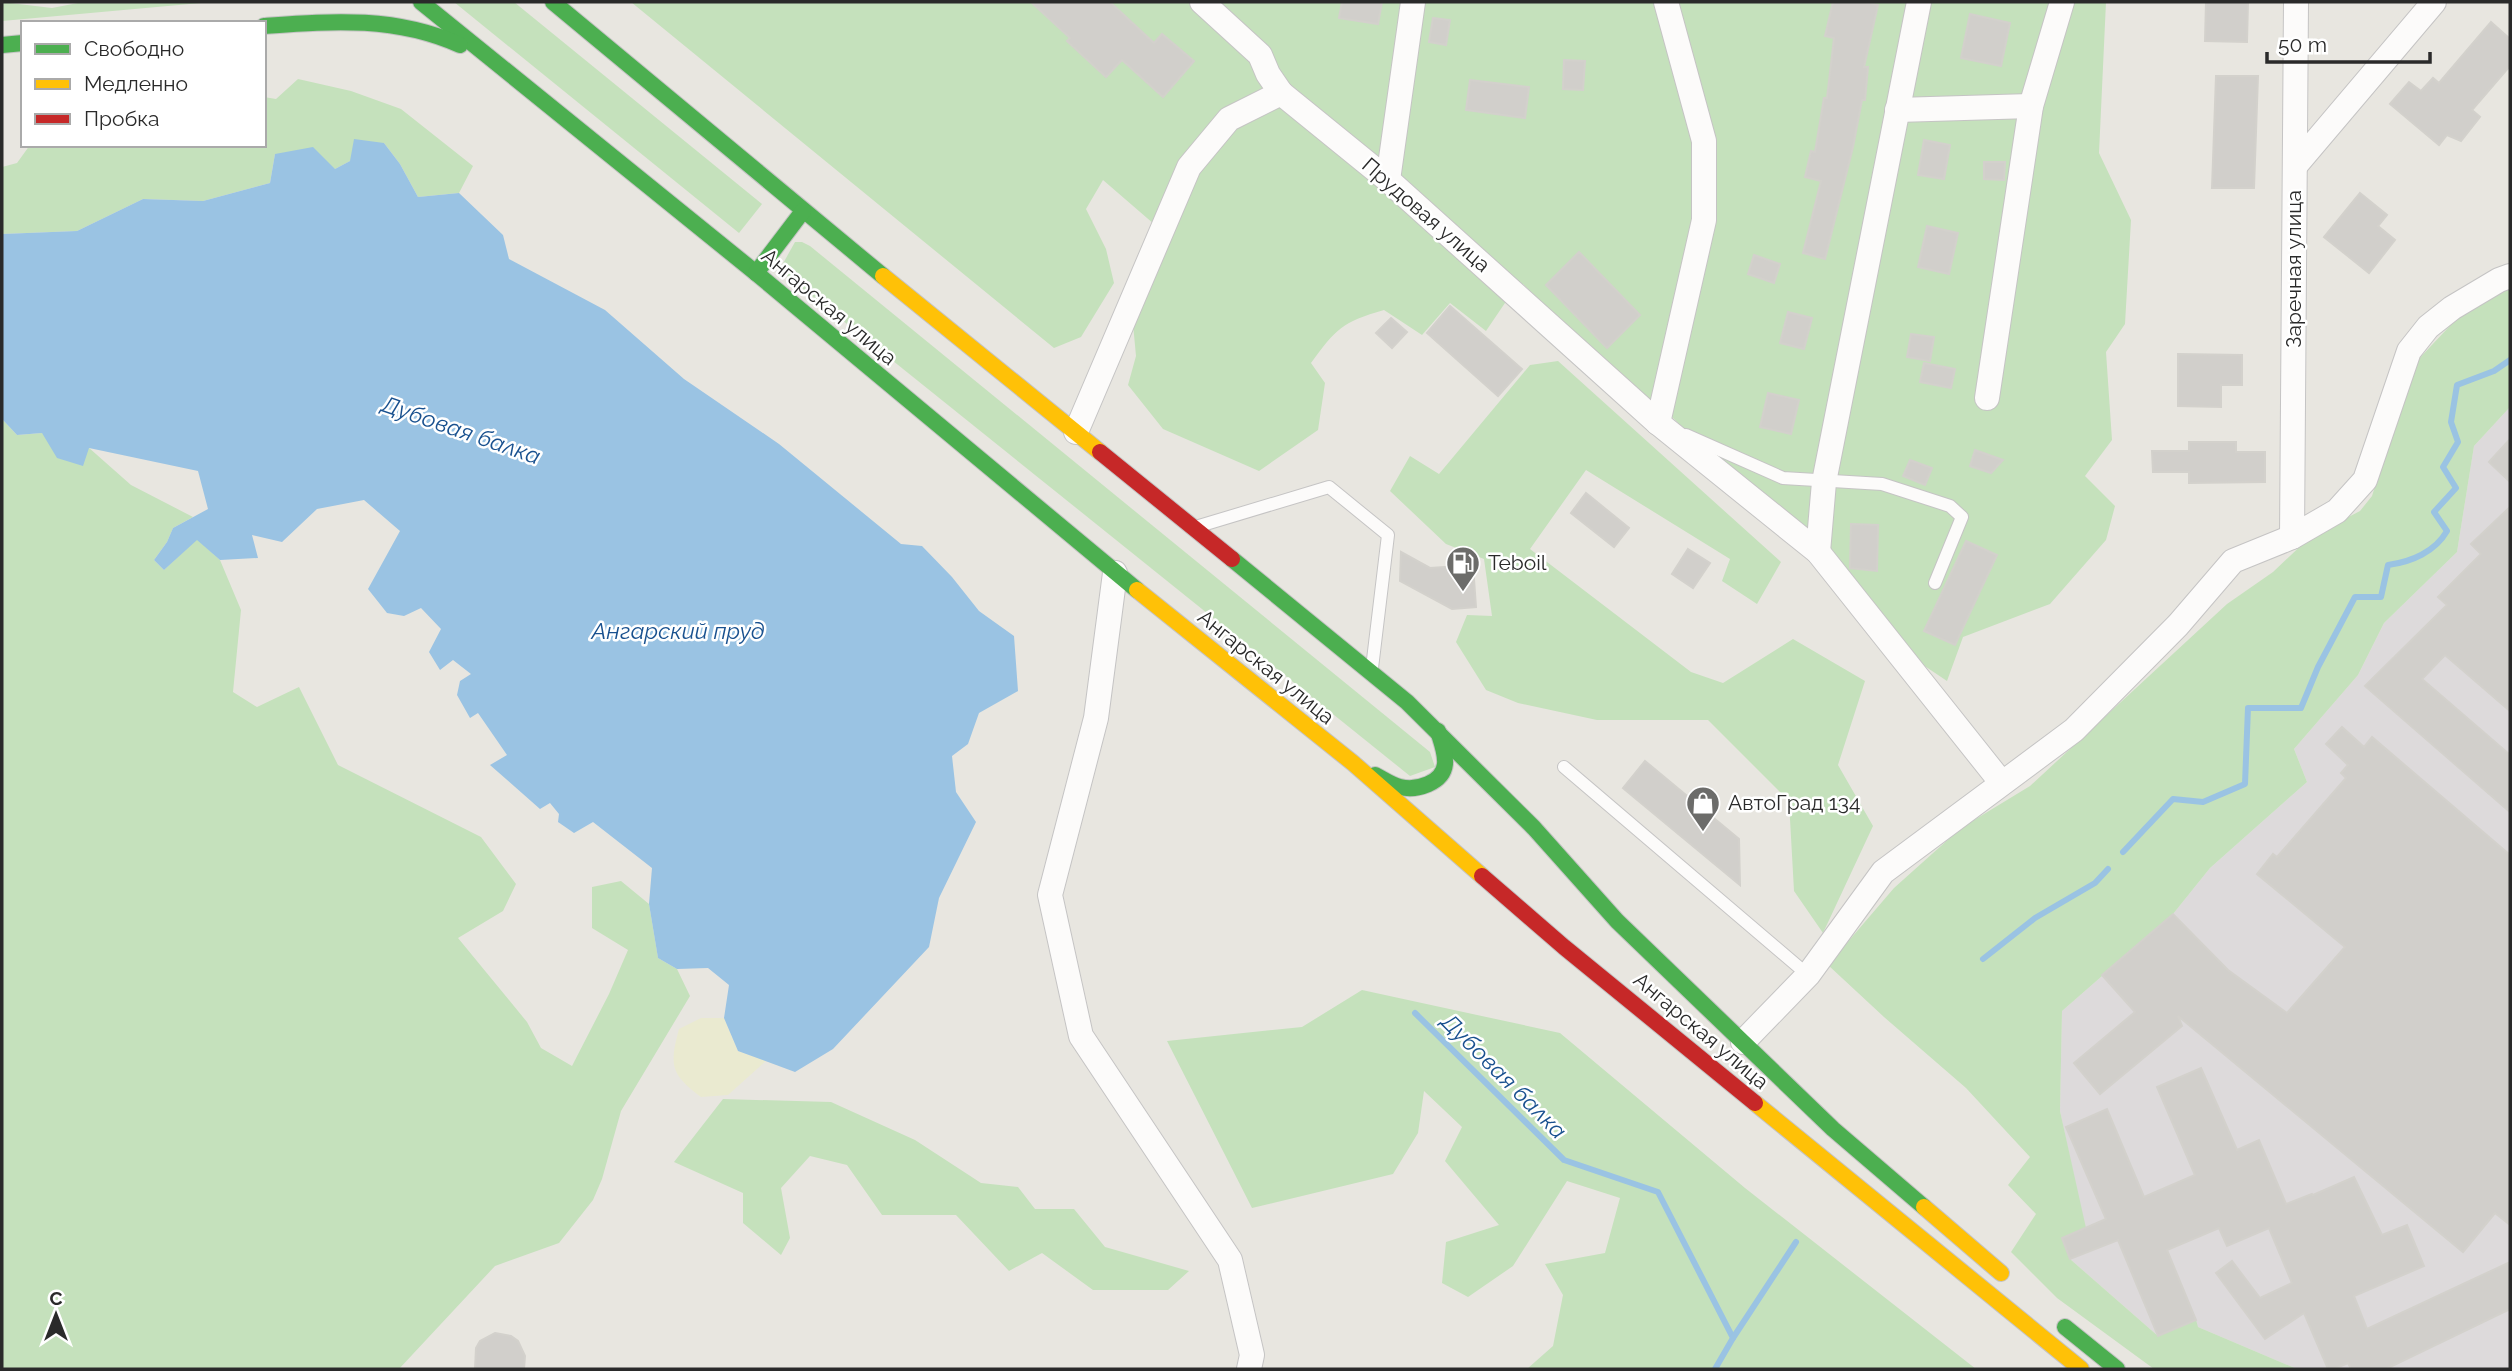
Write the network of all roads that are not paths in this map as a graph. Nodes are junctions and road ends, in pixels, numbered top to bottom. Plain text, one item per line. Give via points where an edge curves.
1 (421, 2) edge
2 (553, 2) edge
3 (1202, 2) edge
4 (1413, 2) edge
5 (1666, 2) edge
6 (1919, 2) edge
7 (2062, 2) edge
8 (2296, 2) edge
9 (2434, 2) edge
10 (266, 26) edge
11 (21, 43) edge
12 (2, 45) edge
13 (502, 67) junction
14 (1281, 93) junction
15 (2031, 106) junction
16 (1897, 110) junction
17 (2295, 166) junction
18 (1388, 180) junction
19 (803, 211) junction
20 (757, 273) junction
21 (2510, 276) edge
22 (1987, 398) dead end
23 (1658, 422) junction
24 (1076, 432) junction
25 (1824, 482) junction
26 (1192, 528) junction
27 (2292, 537) junction
28 (1818, 552) junction
29 (1115, 573) junction
30 (1935, 583) dead end
31 (1371, 671) junction
32 (1438, 731) junction
33 (1353, 763) junction
34 (1563, 767) dead end
35 (2001, 782) junction
36 (1808, 975) junction
37 (1743, 1042) junction
38 (2010, 1281) dead end
39 (2051, 1315) dead end
40 (1249, 1369) edge
41 (2081, 1369) edge
42 (2117, 1369) edge

1 - 13 main road, Ангарская улица
2 - 19 main road, Ангарская улица
3 - 14 street, Прудовая улица via 1260,55
4 - 18 street
5 - 23 street via 1704,141 1704,220
6 - 16 street
7 - 15 street
8 - 17 street, Заречная улица
9 - 17 street
10 - 13 main road via 369,22 417,28 448,38
11 - 12 main road
13 - 20 main road, Ангарская улица
14 - 18 street, Прудовая улица
14 - 24 street via 1229,119 1189,167
15 - 16 street
15 - 22 street
16 - 25 street
17 - 27 street, Заречная улица
18 - 23 street, Прудовая улица
19 - 20 main road
19 - 24 main road, Ангарская улица
20 - 29 main road, Ангарская улица
21 - 27 street via 2428,327 2409,351 2365,480 2337,511
23 - 25 lane via 1783,478
23 - 28 street, Прудовая улица
24 - 26 main road, Ангарская улица
25 - 28 street
25 - 30 lane via 1882,484 1950,506 1962,517
26 - 31 main road, Ангарская улица
26 - 31 lane via 1329,486 1388,535
27 - 35 street via 2233,561 2178,625 2074,730
28 - 35 street, Прудовая улица
29 - 33 main road, Ангарская улица
29 - 40 street via 1096,718 1050,895 1081,1036 1230,1261 1252,1355
31 - 32 main road, Ангарская улица
32 - 33 main road via 1444,768 1430,783 1400,787
32 - 37 main road, Ангарская улица via 1617,921
33 - 41 main road, Ангарская улица via 1564,947
34 - 36 lane
35 - 36 street via 1884,872
36 - 37 street
37 - 38 main road, Ангарская улица via 1833,1129
39 - 42 main road

